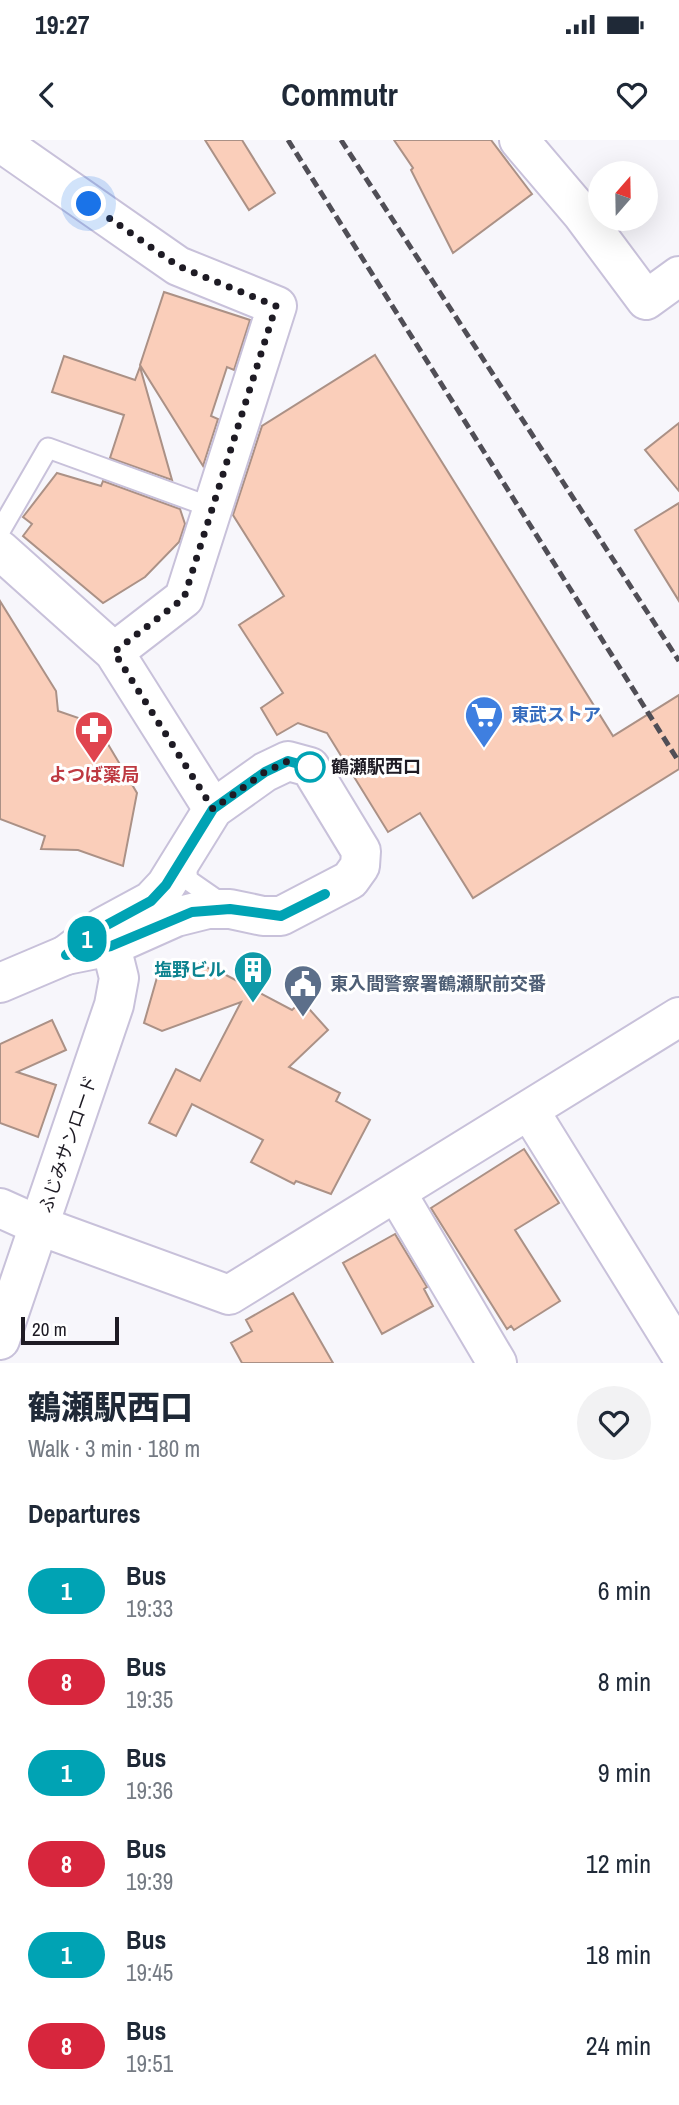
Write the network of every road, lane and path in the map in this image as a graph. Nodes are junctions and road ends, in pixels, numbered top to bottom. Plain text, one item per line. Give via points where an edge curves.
1 (519, 140) edge
2 (0, 142) edge
3 (679, 276) edge
4 (213, 509) junction
5 (0, 531) edge
6 (0, 550) edge
7 (114, 652) junction
8 (213, 809) junction
9 (186, 853) junction
10 (230, 909) junction
11 (111, 946) junction
12 (66, 955) junction
13 (0, 983) edge
14 (679, 1017) edge
15 (529, 1110) junction
16 (396, 1192) junction
17 (0, 1208) edge
18 (40, 1226) junction
19 (0, 1340) edge
20 (679, 1352) edge
21 (481, 1357) edge

1 - 3 street via 646,300
2 - 4 street via 178,266 276,306
4 - 5 lane via 48,448
4 - 7 street via 184,598
6 - 7 street
7 - 8 street
8 - 9 street
8 - 10 street via 265,772 288,761 299,762 310,767 361,851 360,866 350,880 293,912 264,916
9 - 10 lane via 188,880
9 - 12 street via 151,901 103,927
10 - 11 street via 176,917
11 - 12 street
11 - 18 street, ふじみサンロード via 119,978 114,1005
12 - 13 street
14 - 15 street
15 - 16 street
15 - 20 street
16 - 18 street via 229,1295
16 - 21 street
17 - 18 street
18 - 19 street, ふじみサンロード

